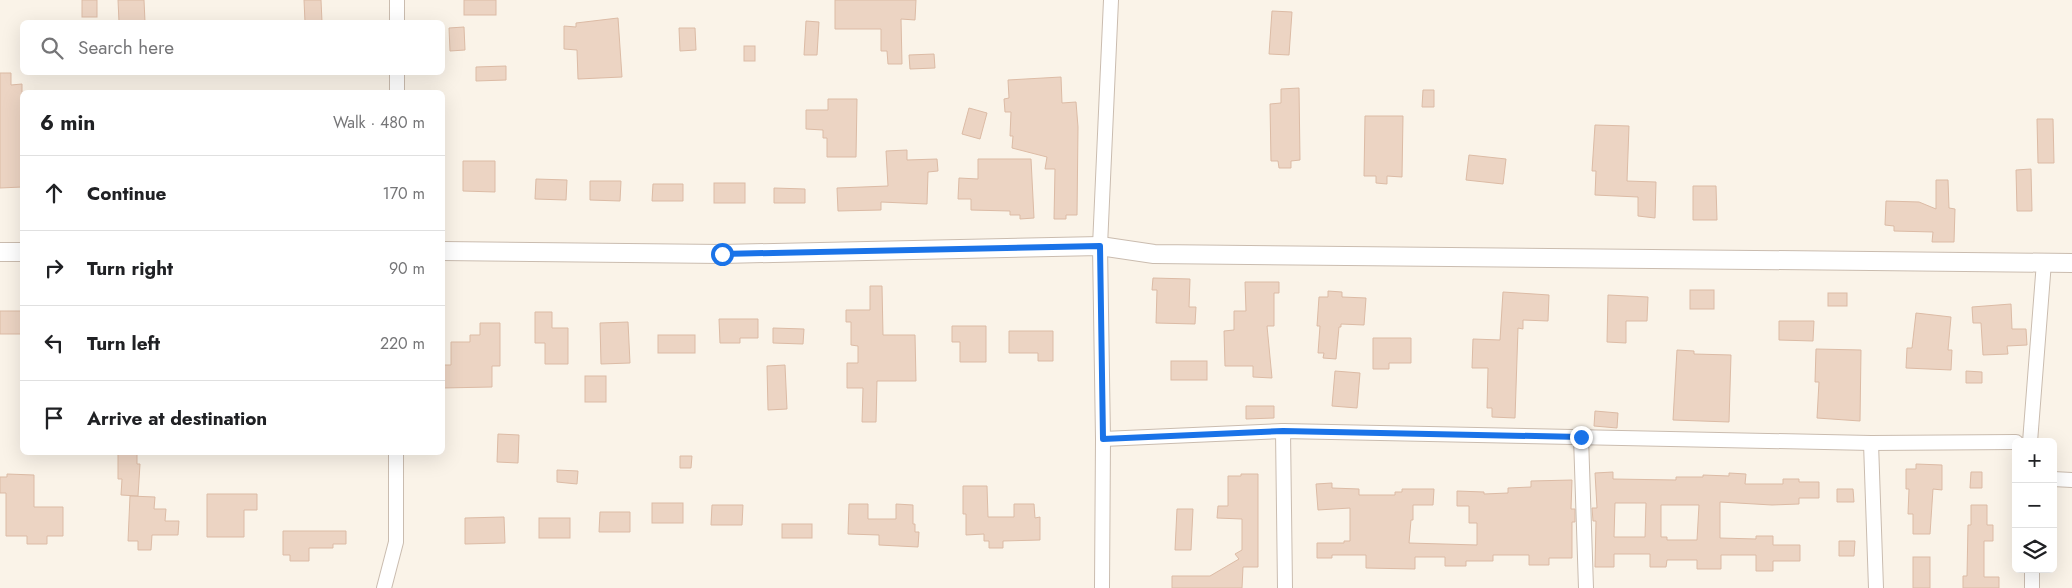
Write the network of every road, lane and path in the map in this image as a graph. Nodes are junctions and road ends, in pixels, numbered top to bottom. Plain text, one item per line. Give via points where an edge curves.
1 (397, 0) edge
2 (1111, 0) edge
3 (397, 20) edge
4 (397, 75) edge
5 (397, 90) edge
6 (1100, 246) junction
7 (445, 251) edge
8 (0, 252) edge
9 (20, 252) edge
10 (2044, 262) junction
11 (2072, 263) edge
12 (1283, 431) junction
13 (1581, 437) junction
14 (2030, 438) edge
15 (1103, 439) junction
16 (2012, 442) edge
17 (1871, 443) junction
18 (396, 455) edge
19 (2057, 479) edge
20 (2072, 480) edge
21 (2032, 573) edge
22 (384, 588) edge
23 (1102, 588) edge
24 (1285, 588) edge
25 (1586, 588) edge
26 (1876, 588) edge
27 (2032, 588) edge

1 - 3 street
2 - 6 street
4 - 5 street
6 - 7 street via 722,254
6 - 10 street via 1154,254
6 - 15 street
8 - 9 street
10 - 11 street
10 - 14 street
12 - 13 street
12 - 15 street
12 - 24 street
13 - 17 street
13 - 25 street
15 - 23 street
16 - 17 street
17 - 26 street
18 - 22 street via 396,542
19 - 20 street
21 - 27 street

